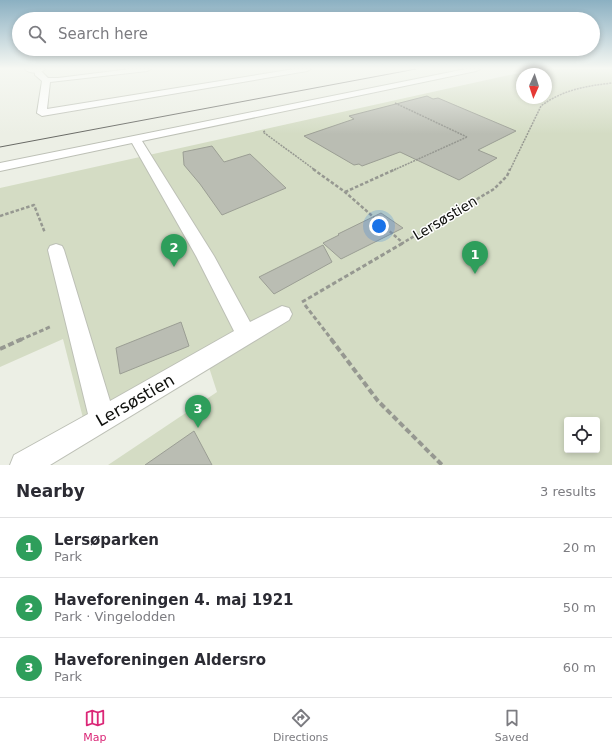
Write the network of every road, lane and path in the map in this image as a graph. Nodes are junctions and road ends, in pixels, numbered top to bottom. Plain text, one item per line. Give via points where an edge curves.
1 (45, 91) edge
2 (176, 91) edge
3 (372, 91) edge
4 (567, 91) edge
5 (393, 102) dead end
6 (271, 130) dead end
7 (136, 140) junction
8 (0, 167) edge
9 (345, 192) junction
10 (0, 216) edge
11 (404, 243) junction
12 (56, 250) joint
13 (303, 302) junction
14 (282, 314) joint
15 (73, 317) junction
16 (246, 335) junction
17 (0, 349) edge
18 (102, 420) junction
19 (24, 465) edge
20 (442, 465) edge

1 - 2 lane via 42,113
3 - 7 lane
4 - 11 path, Lersøstien via 550,98 541,106 507,176 494,189
5 - 9 path via 467,137
6 - 9 path via 263,132
7 - 8 lane
7 - 16 lane via 205,256
9 - 11 path
10 - 12 path via 34,205 46,235
11 - 13 path, Lersøstien
12 - 15 lane
13 - 14 path, Lersøstien
13 - 20 path via 378,401
14 - 16 lane, Lersøstien
15 - 17 path
15 - 18 lane
16 - 18 lane, Lersøstien
18 - 19 lane, Lersøstien

